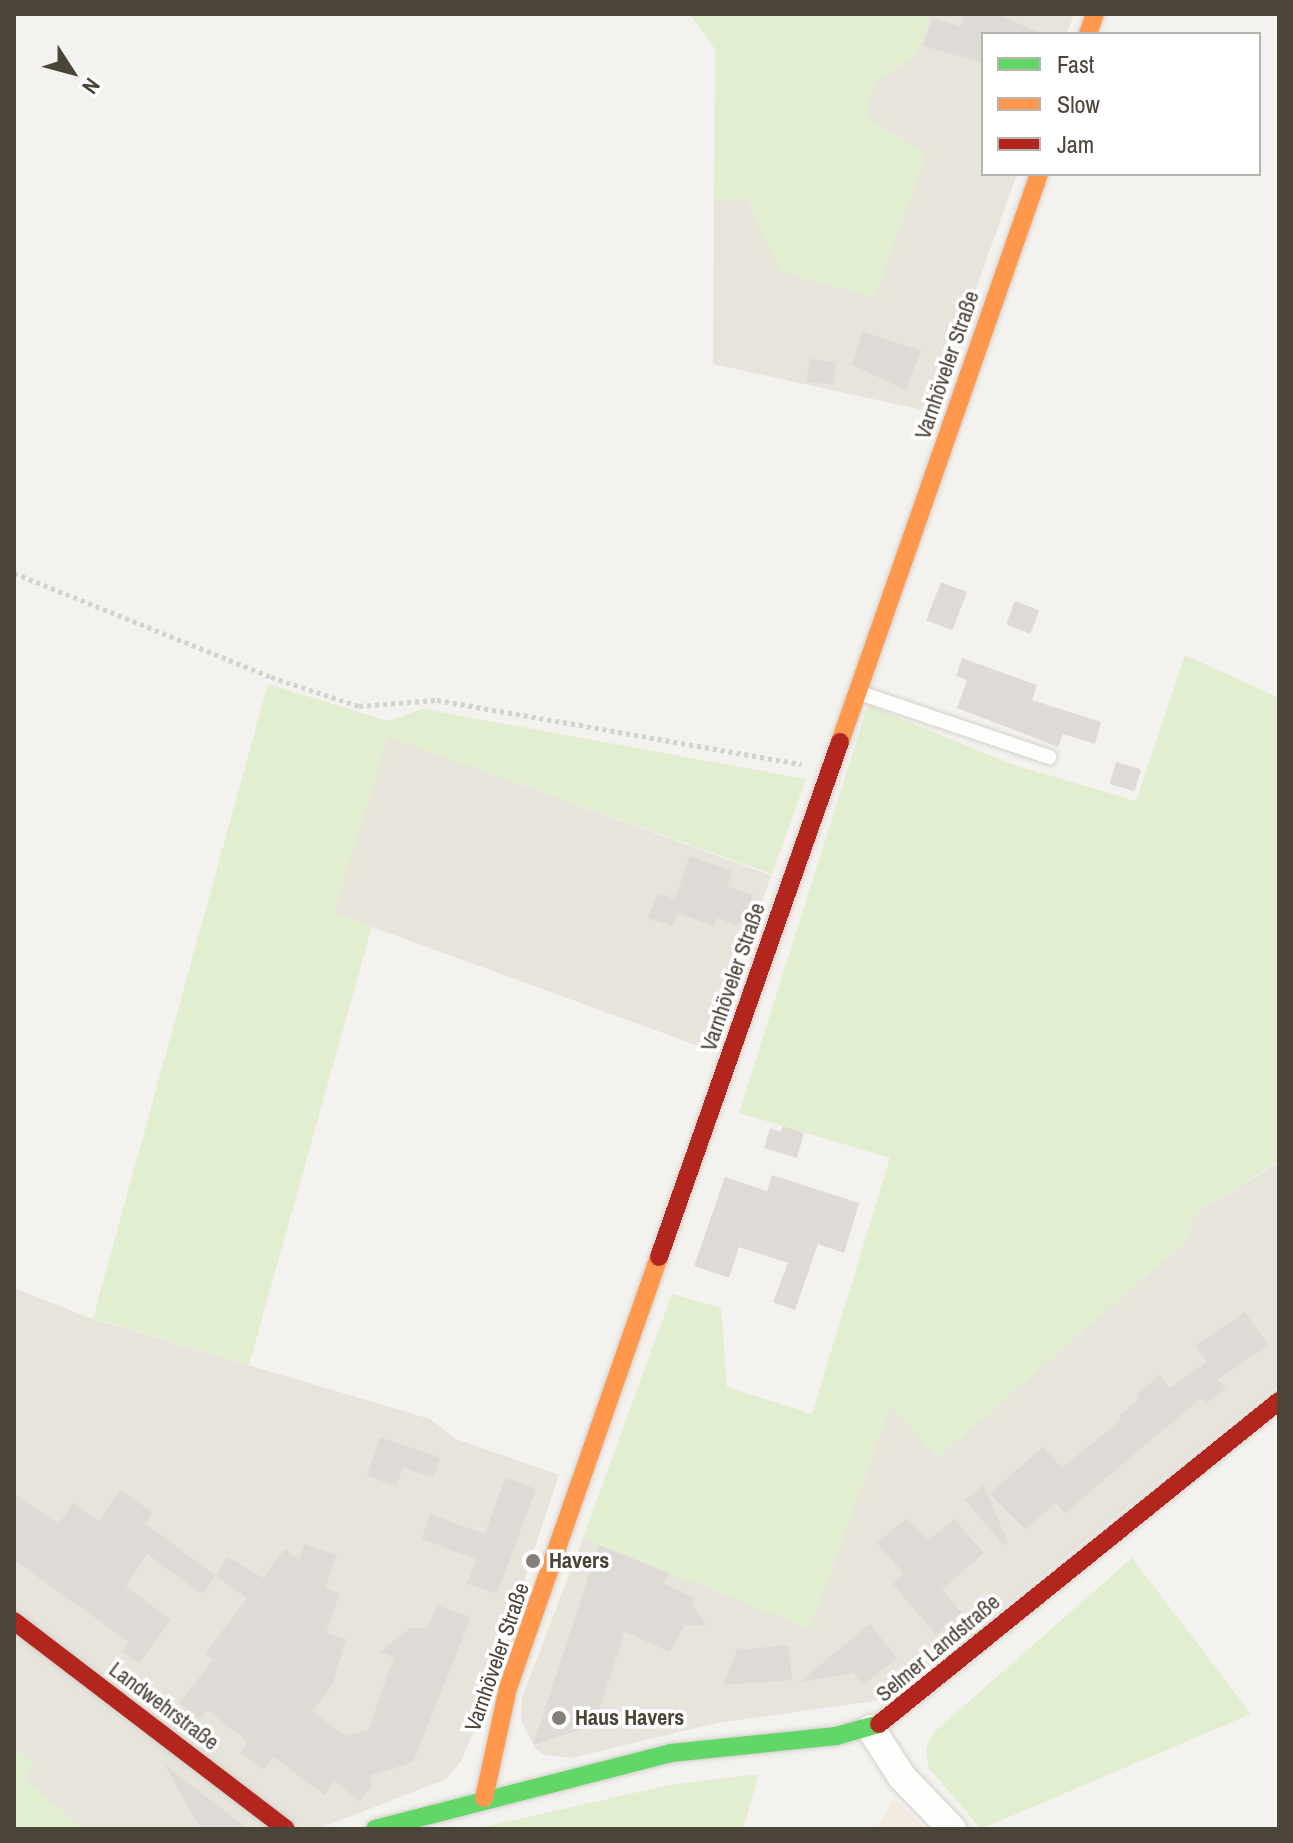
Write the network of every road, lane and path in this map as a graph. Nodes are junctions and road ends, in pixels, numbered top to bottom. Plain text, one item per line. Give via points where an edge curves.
1 (1038, 176) edge
2 (14, 573) edge
3 (858, 692) junction
4 (1049, 757) dead end
5 (831, 769) junction
6 (1279, 1401) edge
7 (14, 1621) edge
8 (871, 1729) junction
9 (484, 1798) junction
10 (286, 1829) edge
11 (375, 1829) edge
12 (952, 1829) edge

1 - 3 street, Varnhöveler Straße
2 - 5 path via 271,677 359,706 437,700
3 - 4 lane
3 - 5 street, Varnhöveler Straße
5 - 9 street, Varnhöveler Straße via 508,1688
6 - 8 street, Selmer Landstraße via 1114,1530 903,1711
7 - 10 street, Landwehrstraße
8 - 9 street, Selmer Landstraße via 671,1753
8 - 12 street via 902,1777
9 - 11 street, Selmer Landstraße

